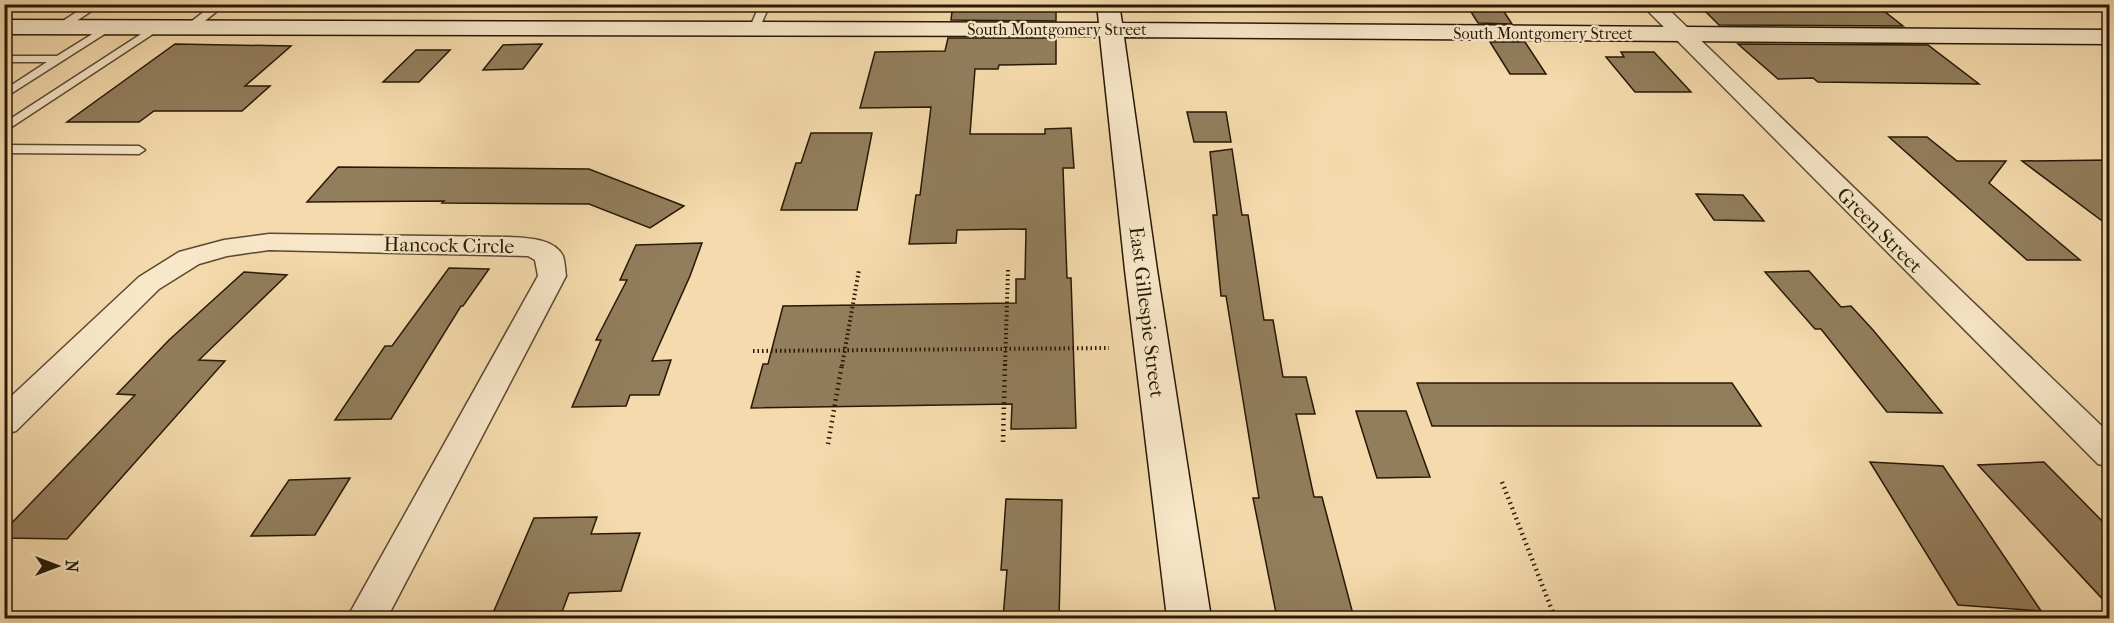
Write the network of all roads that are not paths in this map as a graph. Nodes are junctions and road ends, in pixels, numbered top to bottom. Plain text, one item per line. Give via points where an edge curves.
1 (97, 4) edge
2 (221, 4) edge
3 (765, 4) edge
4 (1651, 4) edge
5 (1110, 17) edge
6 (62, 26) junction
7 (110, 26) junction
8 (158, 26) junction
9 (192, 26) junction
10 (4, 27) edge
11 (755, 27) junction
12 (1681, 34) junction
13 (2109, 37) edge
14 (4, 59) edge
15 (60, 59) junction
16 (4, 95) edge
17 (4, 129) edge
18 (4, 148) edge
19 (139, 150) dead end
20 (4, 423) edge
21 (2109, 455) edge
22 (367, 618) edge
23 (1189, 618) edge

1 - 6 lane
2 - 9 lane
3 - 11 lane
4 - 12 street, Green Street
5 - 11 street, South Montgomery Street
5 - 12 street, South Montgomery Street
5 - 23 street, East Gillespie Street
6 - 7 street, South Montgomery Street
6 - 10 street, South Montgomery Street
7 - 8 street, South Montgomery Street
7 - 15 lane
8 - 9 street, South Montgomery Street
8 - 17 lane
9 - 11 street, South Montgomery Street
12 - 13 street, South Montgomery Street
12 - 21 street, Green Street
14 - 15 lane
15 - 16 lane
18 - 19 lane
20 - 22 street, Hancock Circle via 148,282 189,258 269,242 536,248 549,257 552,276

